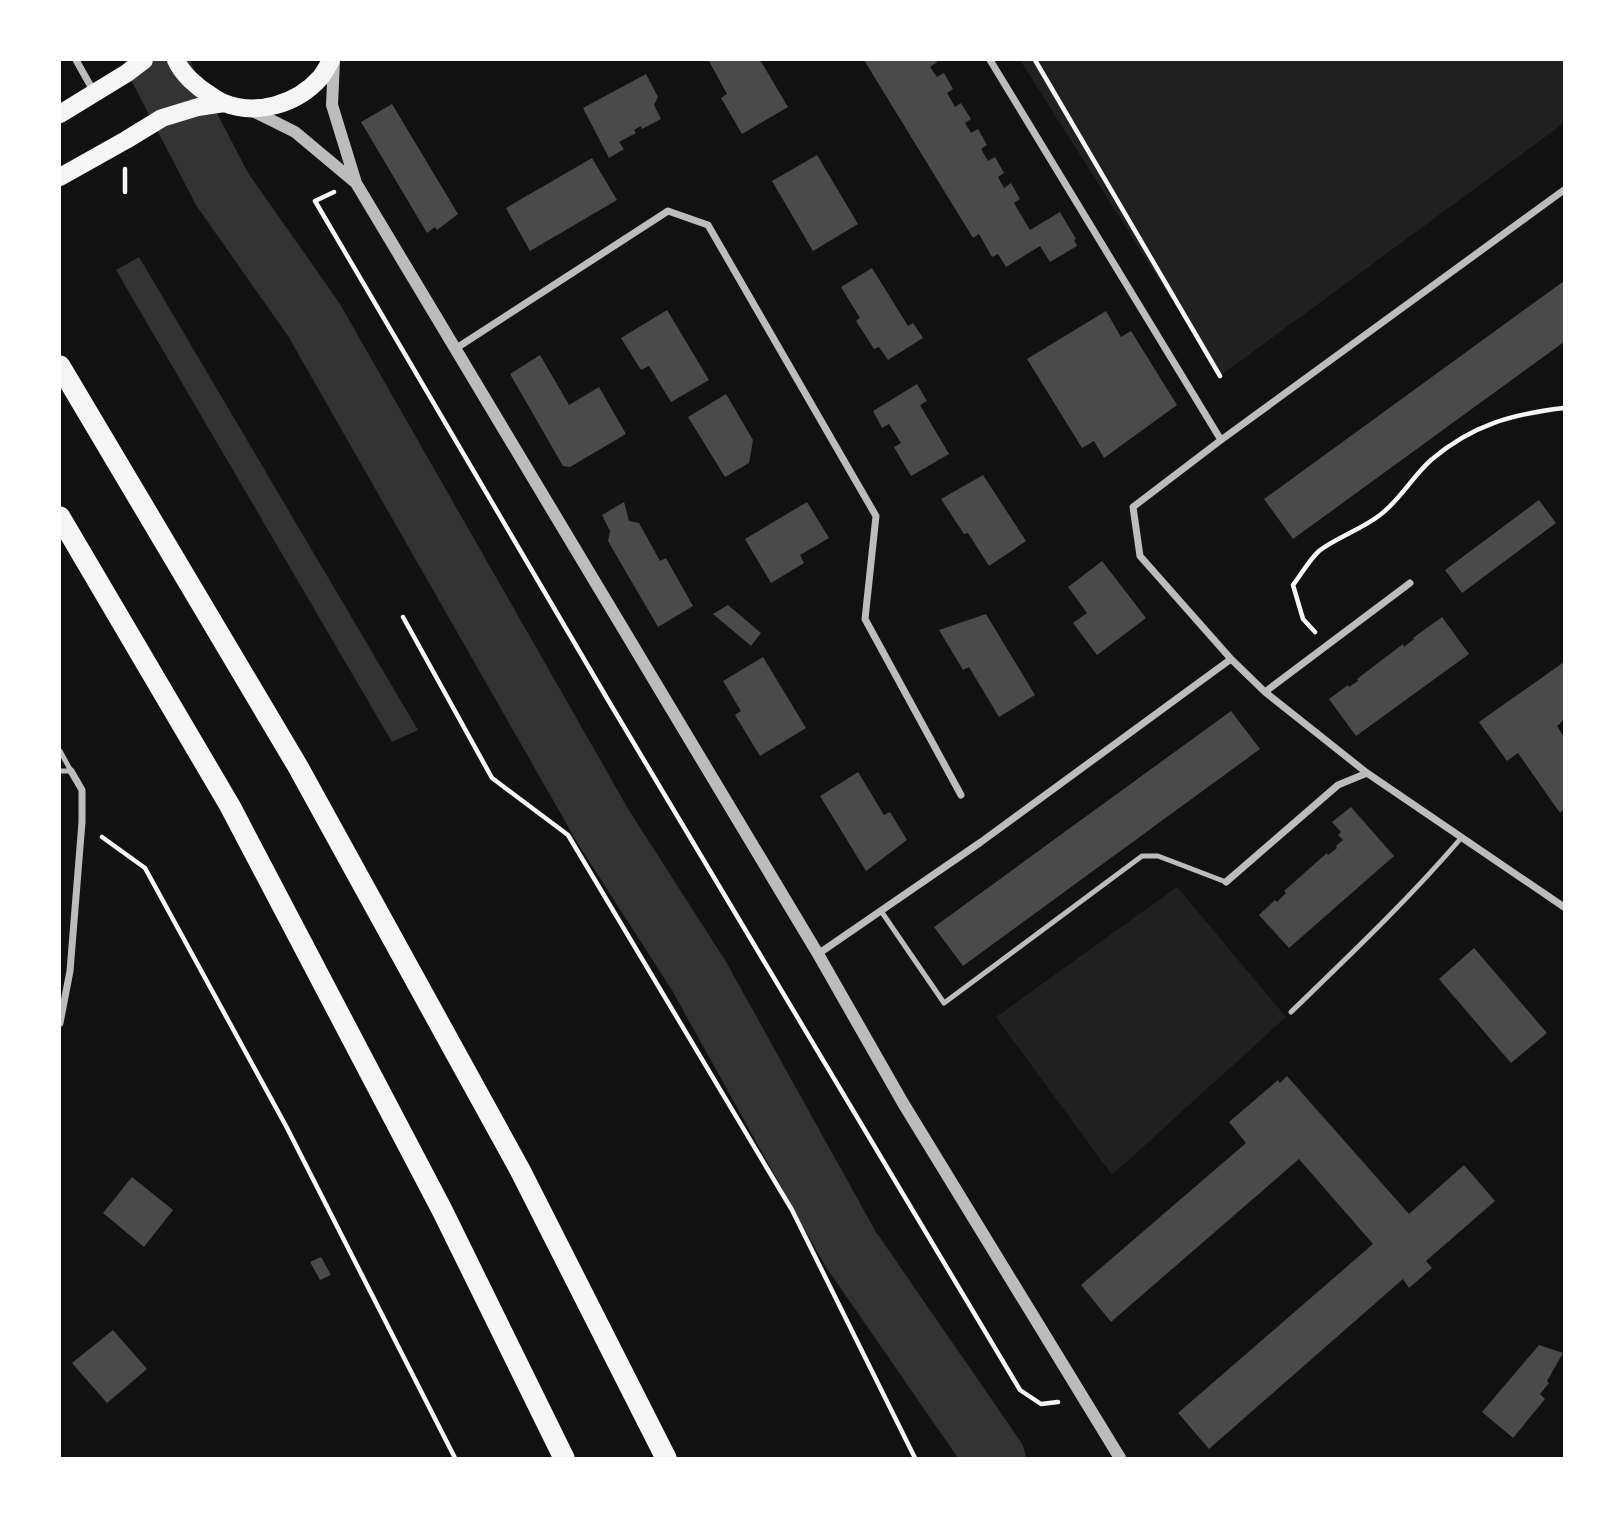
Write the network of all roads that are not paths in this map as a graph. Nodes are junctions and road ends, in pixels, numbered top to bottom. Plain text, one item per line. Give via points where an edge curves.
1 (76, 60) edge
2 (144, 60) edge
3 (176, 60) edge
4 (333, 60) edge
5 (990, 60) edge
6 (94, 93) junction
7 (224, 103) junction
8 (248, 108) junction
9 (60, 114) edge
10 (60, 177) edge
11 (356, 183) junction
12 (1564, 190) edge
13 (454, 349) junction
14 (60, 366) edge
15 (1221, 440) junction
16 (60, 517) edge
17 (1410, 583) dead end
18 (1231, 659) junction
19 (1265, 692) junction
20 (60, 751) edge
21 (60, 771) edge
22 (71, 772) junction
23 (1367, 773) junction
24 (961, 795) dead end
25 (1462, 837) junction
26 (1226, 882) joint
27 (1564, 907) edge
28 (881, 911) junction
29 (818, 954) junction
30 (1291, 1012) dead end
31 (60, 1023) edge
32 (564, 1458) edge
33 (666, 1458) edge
34 (1119, 1458) edge

1 - 6 street
2 - 6 main road
3 - 7 main road via 198,88
4 - 8 main road via 300,95 275,106
4 - 11 street via 332,105
5 - 15 street
6 - 9 main road
7 - 8 main road
7 - 10 main road via 162,118
8 - 11 street via 295,132
11 - 13 street
12 - 15 street
13 - 24 street via 668,211 708,225 876,516 865,619
13 - 29 street
14 - 33 highway via 304,777 520,1170
15 - 18 street via 1133,507 1140,556
16 - 32 highway via 230,806 442,1210
17 - 19 street
18 - 19 street
18 - 28 street
19 - 23 street
20 - 22 lane
21 - 22 lane
22 - 31 street via 82,790 82,822 70,971
23 - 25 street
23 - 26 street via 1338,785
25 - 27 street
25 - 30 lane via 1395,912
26 - 28 lane via 1158,856 1142,856 944,1003
28 - 29 street
29 - 34 street via 903,1104

